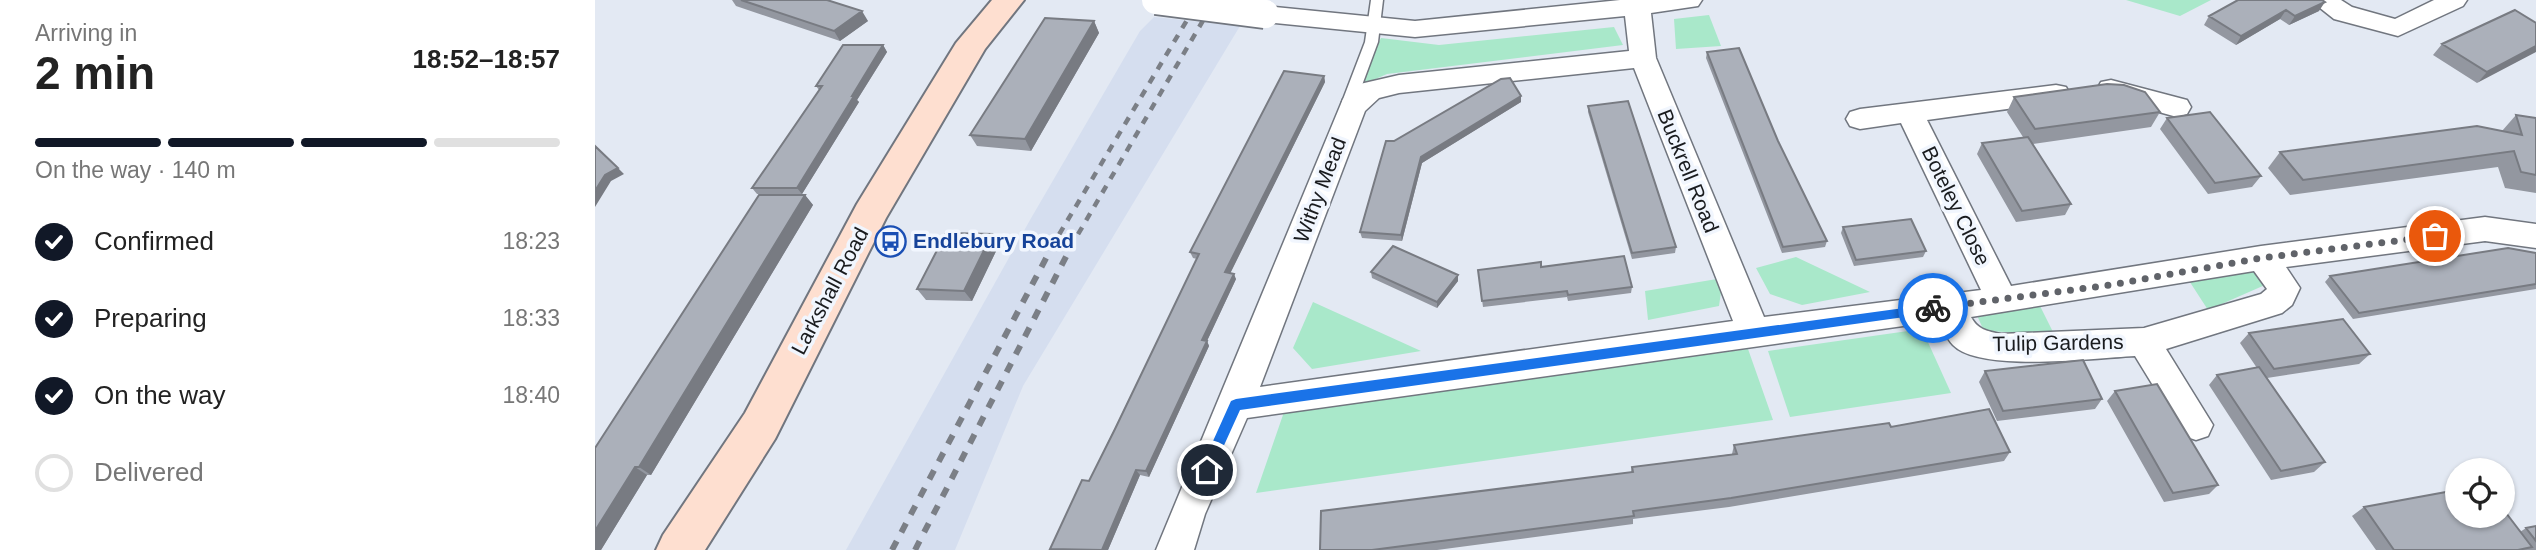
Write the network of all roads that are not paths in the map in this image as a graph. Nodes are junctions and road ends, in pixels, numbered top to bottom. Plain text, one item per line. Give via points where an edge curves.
1 (1009, 0) edge
2 (1156, 0) edge
3 (1689, 0) edge
4 (2323, 0) edge
5 (2454, 0) edge
6 (1637, 6) junction
7 (1377, 12) edge
8 (1643, 58) junction
9 (2177, 107) dead end
10 (1350, 111) junction
11 (1910, 113) junction
12 (1860, 119) dead end
13 (2536, 236) edge
14 (2261, 258) junction
15 (2002, 300) junction
16 (1948, 307) junction
17 (1754, 332) junction
18 (2144, 342) junction
19 (1236, 405) junction
20 (2196, 425) dead end
21 (679, 550) edge
22 (1175, 550) edge

1 - 21 main road, Larkshall Road via 965,55 870,214 760,426
2 - 7 street, bridge via 1265,14
3 - 6 street
4 - 5 street via 2343,13 2398,28
6 - 7 street via 1415,29
6 - 8 street, Buckrell Road
7 - 10 lane via 1367,57 1349,94
8 - 10 street, Withy Mead via 1399,84 1370,91
8 - 17 street, Buckrell Road
9 - 11 street via 2099,88
10 - 19 street, Withy Mead
11 - 12 street
11 - 15 street, Boteley Close
13 - 14 street via 2486,229
14 - 15 street
14 - 18 street, Tulip Gardens via 2284,288 2271,304
15 - 16 street
16 - 17 street
16 - 18 street, Tulip Gardens via 1964,335 2001,348
17 - 19 street
18 - 20 street, Tulip Gardens
19 - 22 street, Withy Mead

